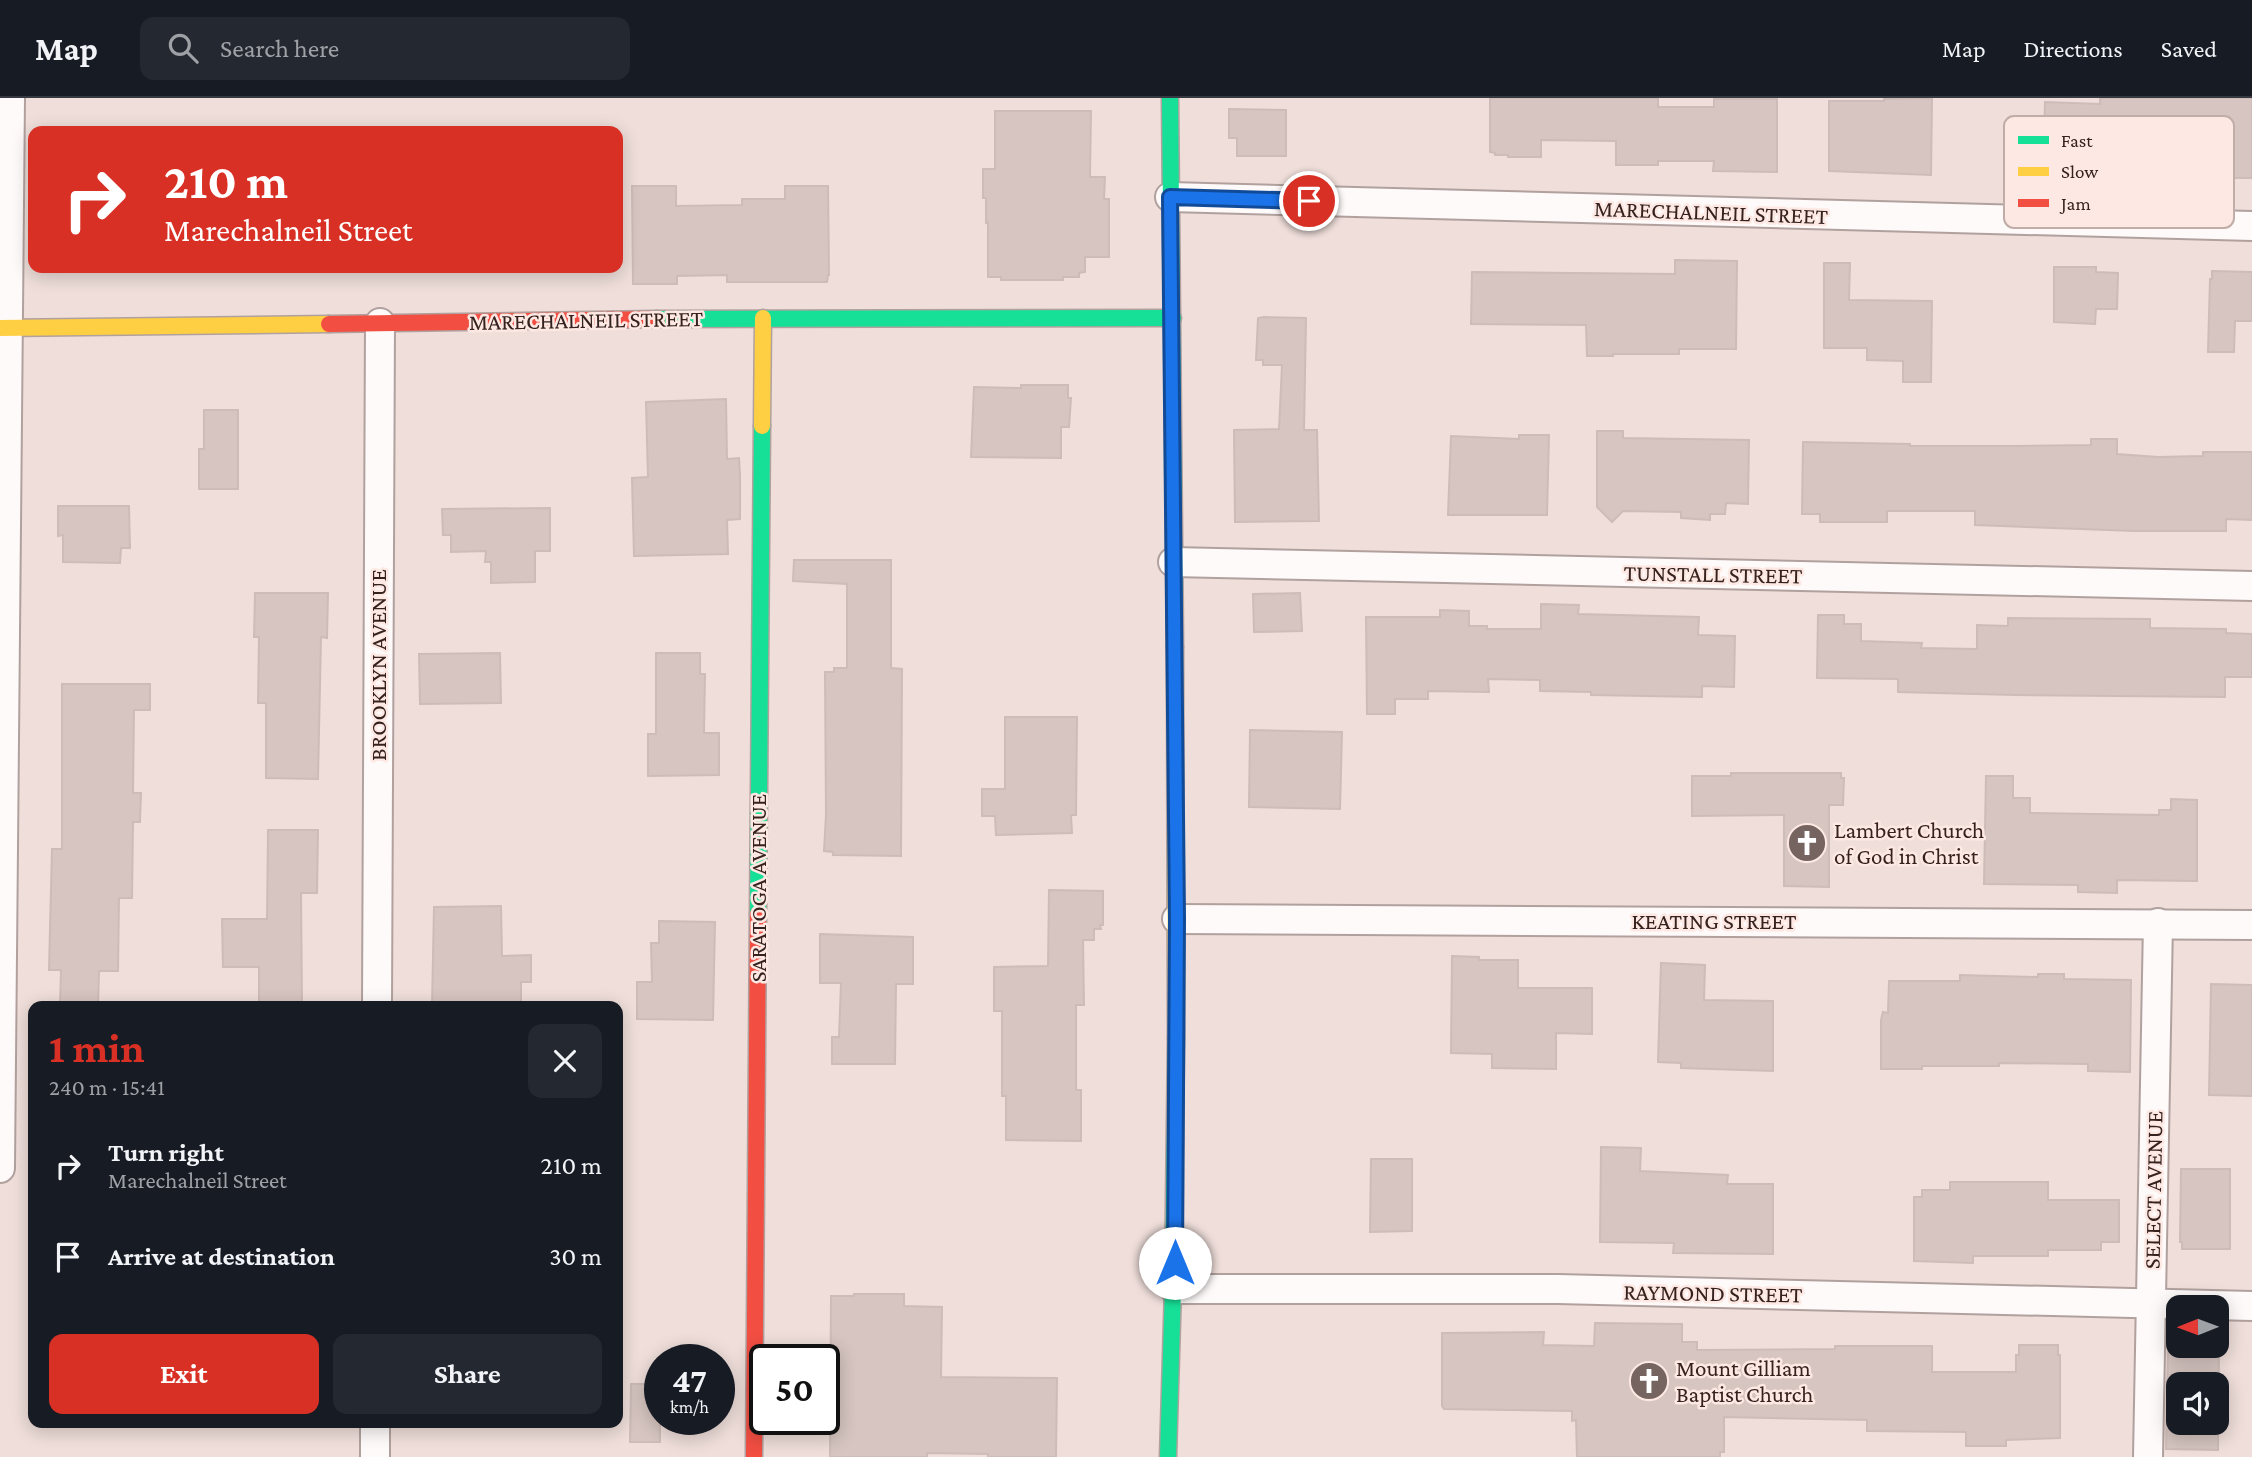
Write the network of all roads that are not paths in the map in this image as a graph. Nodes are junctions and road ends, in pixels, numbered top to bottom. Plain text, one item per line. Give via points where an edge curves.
1 (10, 98) edge
2 (1170, 98) edge
3 (1170, 197) junction
4 (2004, 219) edge
5 (2234, 226) edge
6 (2252, 226) edge
7 (763, 318) junction
8 (1172, 318) junction
9 (380, 323) junction
10 (5, 328) edge
11 (1173, 562) junction
12 (2252, 586) edge
13 (1177, 919) junction
14 (2158, 923) junction
15 (2252, 925) edge
16 (377, 1001) edge
17 (0, 1168) edge
18 (1174, 1289) junction
19 (2151, 1304) junction
20 (2252, 1306) edge
21 (375, 1428) edge
22 (375, 1457) edge
23 (754, 1457) edge
24 (1168, 1457) edge
25 (2148, 1457) edge

1 - 10 street
2 - 3 street
3 - 4 street, MARECHALNEIL STREET
3 - 8 street
5 - 6 street, MARECHALNEIL STREET
7 - 8 street, MARECHALNEIL STREET
7 - 9 street, MARECHALNEIL STREET
7 - 23 street, SARATOGA AVENUE
8 - 11 street
9 - 10 street, MARECHALNEIL STREET
9 - 16 street, BROOKLYN AVENUE
10 - 17 street
11 - 12 street, TUNSTALL STREET
11 - 13 street
13 - 14 street, KEATING STREET
13 - 18 street
14 - 15 street, KEATING STREET
14 - 19 street, SELECT AVENUE
18 - 19 street, RAYMOND STREET via 1558,1289
18 - 24 street
19 - 20 street, RAYMOND STREET
19 - 25 street, SELECT AVENUE
21 - 22 street

